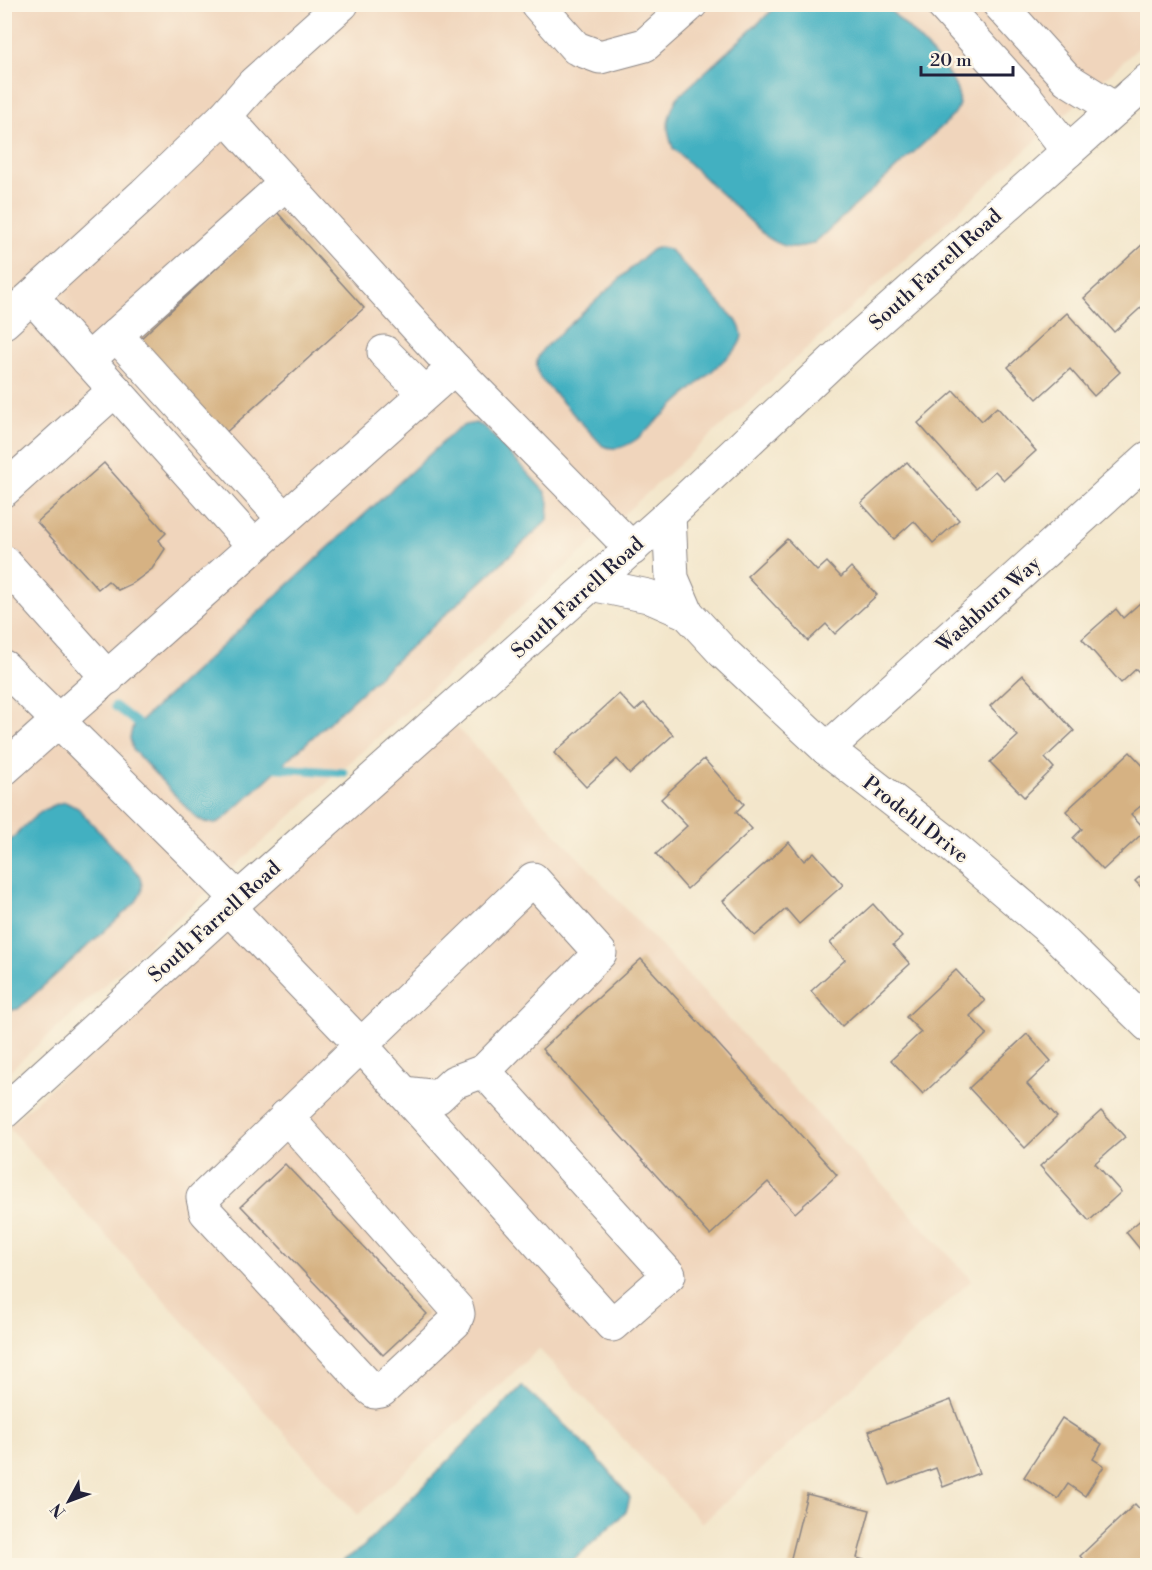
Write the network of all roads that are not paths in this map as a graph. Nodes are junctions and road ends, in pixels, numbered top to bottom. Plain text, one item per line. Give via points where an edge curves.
1 (342, 4) edge
2 (537, 4) edge
3 (691, 4) edge
4 (942, 4) edge
5 (999, 4) edge
6 (1148, 80) edge
7 (1115, 109) junction
8 (225, 116) junction
9 (1068, 151) junction
10 (286, 183) junction
11 (32, 297) junction
12 (4, 322) edge
13 (116, 335) junction
14 (384, 352) dead end
15 (88, 360) junction
16 (454, 368) junction
17 (116, 390) junction
18 (424, 393) junction
19 (1148, 458) edge
20 (4, 490) edge
21 (288, 515) junction
22 (669, 515) junction
23 (254, 546) junction
24 (632, 549) junction
25 (4, 562) edge
26 (591, 584) junction
27 (687, 612) junction
28 (4, 667) edge
29 (108, 678) junction
30 (60, 721) junction
31 (827, 749) junction
32 (4, 769) edge
33 (233, 903) junction
34 (1148, 1025) edge
35 (360, 1044) junction
36 (484, 1071) junction
37 (404, 1093) junction
38 (4, 1112) edge
39 (286, 1116) junction

1 - 8 street via 254,83
2 - 3 street via 576,48 600,57 645,45
4 - 9 street via 1025,96
5 - 7 street via 1067,79
6 - 7 street, South Farrell Road
7 - 9 street, South Farrell Road
8 - 10 street
8 - 11 street
9 - 22 street, South Farrell Road via 851,344
10 - 13 street
10 - 16 street
11 - 12 street
11 - 15 street
13 - 15 street
13 - 21 street
14 - 18 street
15 - 17 street
16 - 18 street
16 - 24 street
17 - 20 street
17 - 23 street
18 - 21 street
19 - 31 street, Washburn Way
21 - 23 street
22 - 24 street, South Farrell Road
22 - 27 street, Prodehl Drive via 672,578
23 - 29 street
24 - 26 street, South Farrell Road
25 - 29 street
26 - 27 street, Prodehl Drive via 648,596
26 - 33 street, South Farrell Road
27 - 31 street, Prodehl Drive via 723,652
28 - 30 street
29 - 30 street
30 - 32 street
30 - 33 street
31 - 34 street, Prodehl Drive via 952,846 1054,933
33 - 35 street
33 - 38 street, South Farrell Road
35 - 36 street via 533,879 600,953
35 - 37 street
35 - 39 street
36 - 37 street via 454,1082 438,1098
36 - 37 street via 669,1275 612,1325
39 - 39 street via 203,1198 206,1212 371,1389 381,1391 455,1322 457,1309

